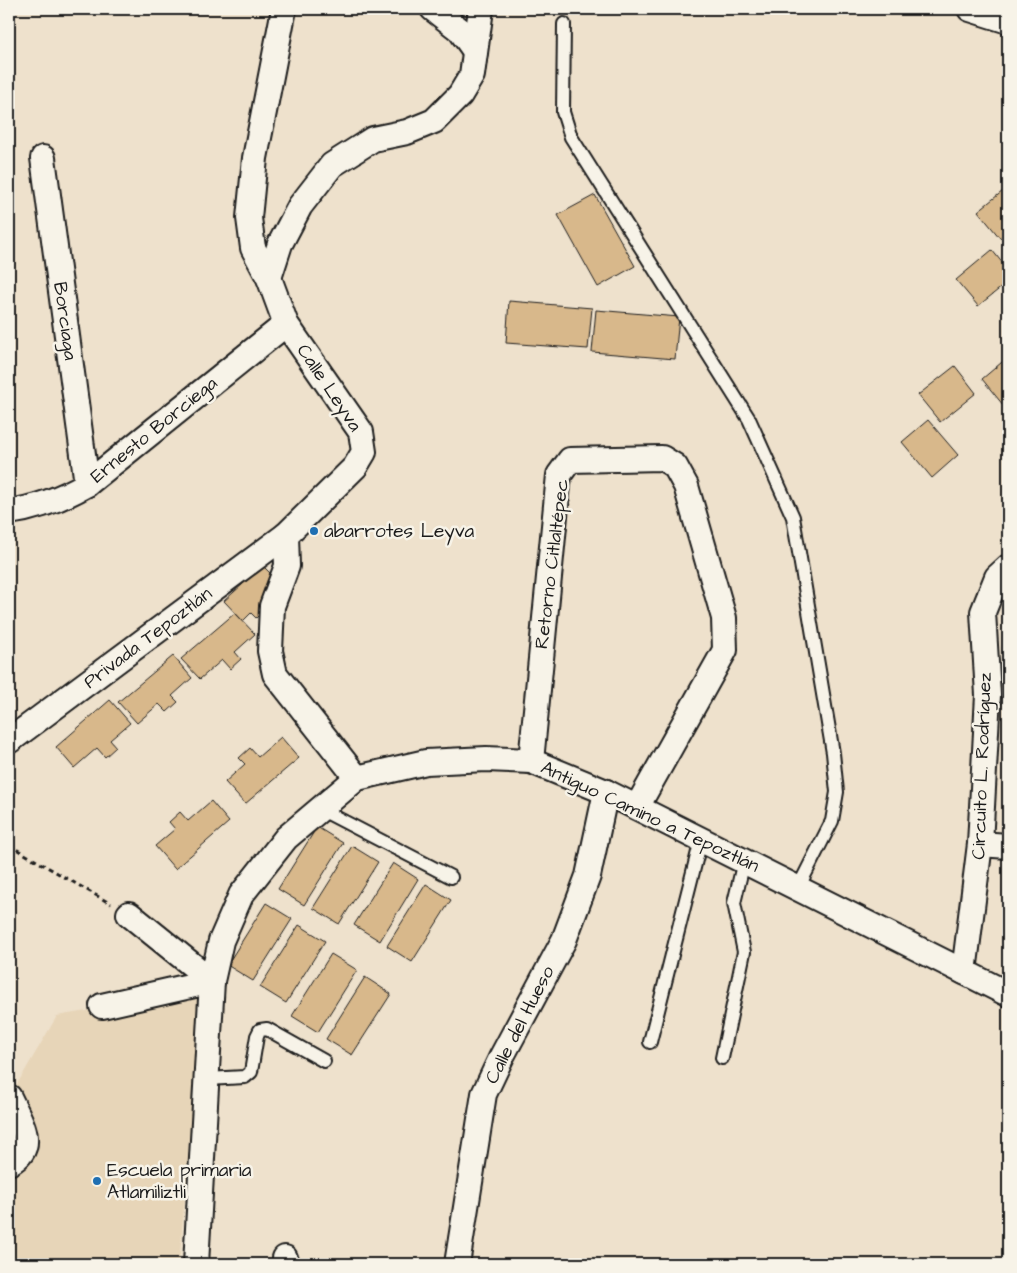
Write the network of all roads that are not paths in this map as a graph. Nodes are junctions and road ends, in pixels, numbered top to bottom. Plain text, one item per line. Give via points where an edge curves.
1 (284, 9) edge
2 (433, 9) edge
3 (481, 9) edge
4 (970, 9) edge
5 (1008, 21) edge
6 (564, 24) dead end
7 (476, 51) junction
8 (43, 158) dead end
9 (268, 278) junction
10 (286, 324) junction
11 (87, 484) junction
12 (9, 512) edge
13 (286, 535) junction
14 (1008, 567) edge
15 (9, 742) edge
16 (531, 761) junction
17 (358, 778) junction
18 (606, 792) junction
19 (637, 807) junction
20 (320, 809) junction
21 (701, 840) junction
22 (980, 844) junction
23 (1008, 846) edge
24 (744, 862) junction
25 (451, 877) dead end
26 (798, 888) junction
27 (129, 914) road end
28 (964, 972) junction
29 (212, 982) junction
30 (1008, 994) edge
31 (102, 1006) dead end
32 (650, 1042) dead end
33 (722, 1058) dead end
34 (324, 1061) dead end
35 (206, 1079) junction
36 (9, 1097) edge
37 (9, 1163) edge
38 (196, 1264) edge
39 (457, 1264) edge

1 - 9 street, Calle Leyva via 255,158 249,218 253,248
2 - 7 street via 460,30
3 - 7 street
4 - 5 street
6 - 26 lane via 563,112 571,137 749,419 793,517 837,792 832,821
7 - 9 street via 472,74 460,95 434,121 407,132 372,139 332,166 300,206 280,244
8 - 11 street, Borciaga
9 - 10 street, Calle Leyva
10 - 11 street, Ernesto Borciega
10 - 13 street, Calle Leyva via 361,432 364,452 355,467
11 - 12 street, Ernesto Borciega via 36,508
13 - 15 street, Privada Tepoztlán
13 - 17 street via 287,566 272,606 270,651 275,674
14 - 22 street, Circuito L. Rodríguez via 997,577 983,612 988,695
16 - 17 street, Antiguo Camino a Tepoztlán via 426,762
16 - 18 street, Antiguo Camino a Tepoztlán
16 - 19 street, Retorno Citlaltépec via 559,475 570,460 662,458 676,466 686,486 724,618 725,650
17 - 20 street, Antiguo Camino a Tepoztlán
18 - 19 street, Antiguo Camino a Tepoztlán
18 - 39 street, Calle del Hueso via 588,876 564,940 484,1094
19 - 21 street, Antiguo Camino a Tepoztlán
20 - 25 lane
20 - 29 street, Antiguo Camino a Tepoztlán via 286,838 240,895 221,941
21 - 24 street, Antiguo Camino a Tepoztlán
21 - 32 lane
22 - 23 street
22 - 28 street, Circuito L. Rodríguez
24 - 26 street, Antiguo Camino a Tepoztlán
24 - 33 lane via 734,904 744,952
26 - 28 street, Antiguo Camino a Tepoztlán
27 - 29 street
28 - 30 street, Antiguo Camino a Tepoztlán
29 - 31 street
29 - 35 street, Antiguo Camino a Tepoztlán
34 - 35 lane via 267,1029 260,1030 251,1072 245,1077
35 - 38 street, Antiguo Camino a Tepoztlán
36 - 37 street via 24,1128 26,1146 20,1157

